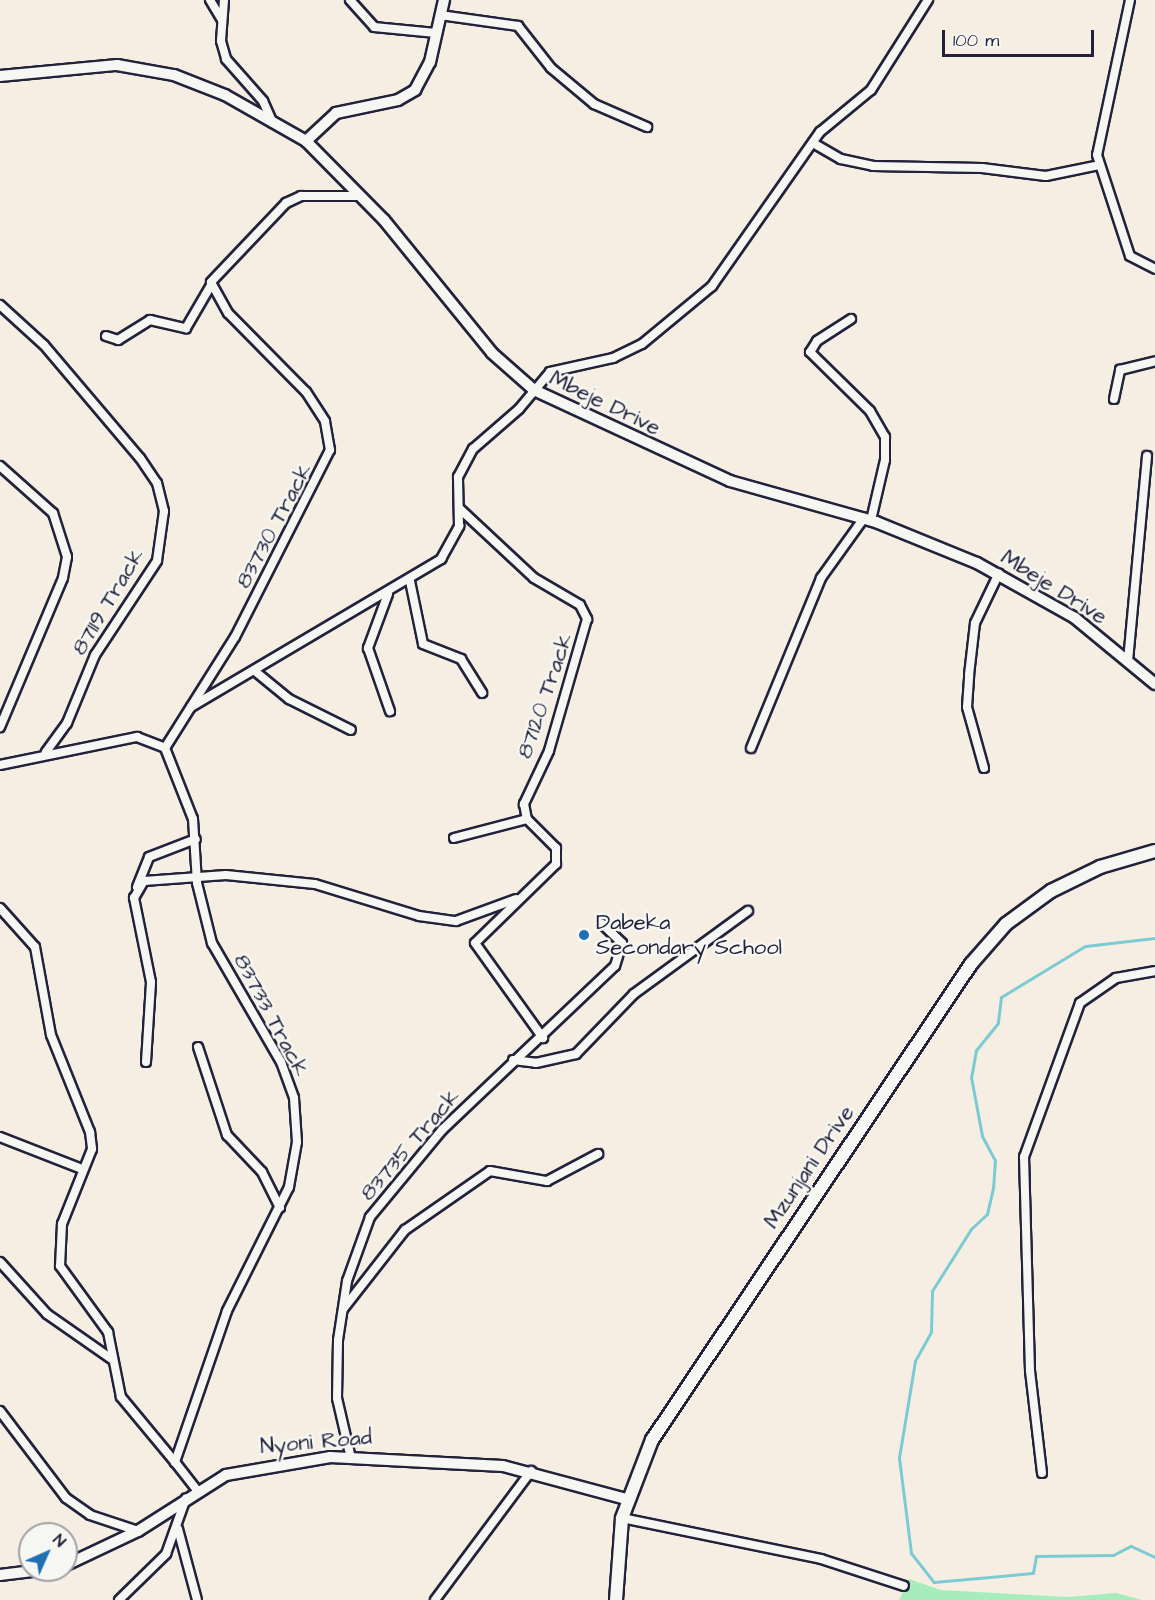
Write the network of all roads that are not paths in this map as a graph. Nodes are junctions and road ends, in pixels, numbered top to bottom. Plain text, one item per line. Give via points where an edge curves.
1 (210, 0) edge
2 (224, 0) edge
3 (350, 0) edge
4 (444, 0) edge
5 (928, 0) edge
6 (1130, 0) edge
7 (440, 15) junction
8 (222, 20) junction
9 (436, 33) junction
10 (0, 76) edge
11 (273, 123) junction
12 (647, 127) dead end
13 (306, 141) junction
14 (813, 143) junction
15 (1099, 165) junction
16 (360, 196) junction
17 (1155, 269) edge
18 (210, 287) junction
19 (0, 305) edge
20 (851, 319) dead end
21 (106, 336) dead end
22 (1155, 361) edge
23 (534, 390) junction
24 (1114, 399) dead end
25 (1147, 456) dead end
26 (0, 466) edge
27 (460, 509) junction
28 (867, 519) junction
29 (999, 573) junction
30 (410, 581) junction
31 (388, 594) junction
32 (1128, 660) junction
33 (256, 672) junction
34 (1155, 684) edge
35 (482, 693) dead end
36 (191, 707) junction
37 (390, 711) dead end
38 (0, 727) edge
39 (351, 730) dead end
40 (165, 748) junction
41 (751, 748) dead end
42 (46, 752) junction
43 (0, 765) edge
44 (984, 768) dead end
45 (527, 819) junction
46 (454, 838) dead end
47 (196, 839) junction
48 (1155, 851) edge
49 (196, 877) junction
50 (137, 887) junction
51 (525, 895) junction
52 (0, 908) edge
53 (748, 911) dead end
54 (602, 924) dead end
55 (1155, 971) edge
56 (543, 1038) junction
57 (198, 1047) dead end
58 (513, 1060) junction
59 (146, 1062) dead end
60 (0, 1137) edge
61 (598, 1154) dead end
62 (82, 1169) junction
63 (280, 1208) junction
64 (0, 1262) edge
65 (341, 1312) junction
66 (113, 1360) junction
67 (0, 1411) edge
68 (350, 1454) junction
69 (176, 1462) junction
70 (531, 1471) junction
71 (1042, 1473) dead end
72 (198, 1491) junction
73 (186, 1498) junction
74 (626, 1499) junction
75 (622, 1518) junction
76 (178, 1529) junction
77 (138, 1531) junction
78 (78, 1559) edge
79 (18, 1573) edge
80 (0, 1575) edge
81 (904, 1586) dead end
82 (119, 1600) edge
83 (197, 1600) edge
84 (435, 1600) edge
85 (616, 1600) edge

1 - 8 street
2 - 8 street
3 - 9 street via 374,27
4 - 7 street
5 - 14 street via 871,90
6 - 15 street via 1118,76 1097,147
7 - 9 street
7 - 12 street via 518,26 551,68 594,104
8 - 11 street via 226,59 263,101
9 - 13 street via 425,75 415,90 398,100 336,113
10 - 11 street, Mbeje Drive via 94,64 151,69 225,95
11 - 13 street, Mbeje Drive
13 - 16 street, Mbeje Drive
14 - 15 street via 842,159 873,166 982,168 1046,176
14 - 23 street via 727,271 694,303 642,344 613,358 550,372
15 - 17 street via 1130,256
16 - 18 street via 301,196 286,203 222,264
16 - 23 street, Mbeje Drive via 492,353
18 - 21 street via 186,328 150,320 118,340
18 - 36 street, 83730 Track via 306,392 325,421 330,450 236,637
19 - 42 street, 87119 Track via 44,345 140,458 157,483 164,511 157,561 100,645 67,723
20 - 28 street via 817,341 810,352 870,411 885,437 885,460
22 - 24 street via 1120,370
23 - 27 street via 460,468
23 - 28 street, Mbeje Drive via 730,481
25 - 32 street
26 - 38 street via 53,513 67,557 63,578
27 - 30 street via 449,549
27 - 45 street, 87120 Track via 534,578 580,605 587,620 549,751 524,804
28 - 29 street, Mbeje Drive
28 - 41 street via 825,570
29 - 32 street, Mbeje Drive via 1075,618
29 - 44 street via 975,623 970,664 968,707
30 - 31 street
30 - 35 street via 423,644 461,659
31 - 33 street
31 - 37 street via 368,648
32 - 34 street, Mbeje Drive
33 - 36 street
33 - 39 street via 290,699
36 - 40 street, 83730 Track
40 - 42 street via 137,737
40 - 47 street, 83733 Track
42 - 43 street
45 - 46 street
45 - 51 street via 551,839 558,857
47 - 49 street, 83733 Track
47 - 50 street via 149,857
48 - 74 main road, Mzunjani Drive via 1100,867 1051,891 987,944 670,1413
49 - 50 street via 151,879
49 - 51 street via 315,884 419,916 456,921
49 - 63 street, 83733 Track via 213,943 281,1062 294,1098 296,1154
50 - 59 street via 135,906 151,982
51 - 56 street via 475,947
52 - 62 street via 35,946 51,1035 90,1132 92,1149
53 - 58 street via 634,994 576,1054 536,1063
54 - 56 street, 83735 Track via 622,943 621,956
55 - 71 street via 1116,978 1080,1003 1024,1157 1030,1371
56 - 58 street, 83735 Track
57 - 63 street via 223,1127 268,1180
58 - 65 street, 83735 Track via 382,1198 359,1242
60 - 62 street
61 - 65 street via 547,1181 490,1171 405,1230
62 - 66 street via 62,1224 60,1266 108,1332
63 - 69 street, 83733 Track via 227,1311
64 - 66 street via 47,1314
65 - 68 street, 83735 Track via 336,1383
66 - 69 street via 121,1397
67 - 77 street via 66,1498 90,1515
68 - 70 street, Nyoni Road
68 - 72 street, Nyoni Road via 245,1469
69 - 72 street
70 - 74 street, Nyoni Road
70 - 84 street
72 - 73 street, Nyoni Road
73 - 76 street
73 - 77 street, Nyoni Road
74 - 75 main road, Mzunjani Drive
75 - 81 street via 821,1559
75 - 85 main road, Mzunjani Drive
76 - 82 street via 159,1564
76 - 83 street
77 - 78 street, Nyoni Road
79 - 80 street

